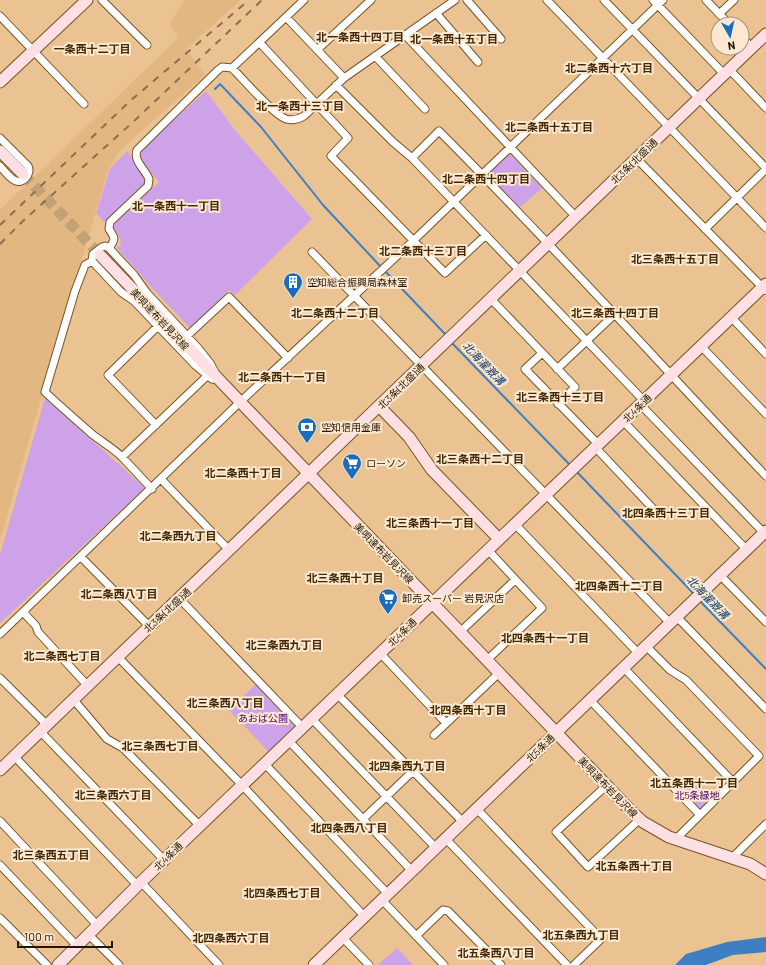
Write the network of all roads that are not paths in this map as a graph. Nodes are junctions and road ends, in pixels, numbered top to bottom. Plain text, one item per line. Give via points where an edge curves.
1 (87, 0) edge
2 (102, 0) edge
3 (304, 0) edge
4 (371, 0) edge
5 (455, 0) edge
6 (467, 0) edge
7 (547, 0) edge
8 (604, 0) edge
9 (706, 0) edge
10 (734, 0) edge
11 (658, 2) edge
12 (436, 13) junction
13 (719, 14) joint
14 (0, 16) edge
15 (286, 17) junction
16 (632, 29) junction
17 (405, 35) junction
18 (501, 39) dead end
19 (764, 39) edge
20 (260, 42) junction
21 (147, 45) dead end
22 (752, 48) joint
23 (34, 50) junction
24 (318, 50) junction
25 (375, 56) junction
26 (602, 58) junction
27 (478, 62) dead end
28 (232, 68) junction
29 (727, 72) junction
30 (344, 78) junction
31 (0, 82) edge
32 (336, 85) junction
33 (699, 98) junction
34 (84, 104) dead end
35 (317, 104) junction
36 (766, 108) edge
37 (425, 109) dead end
38 (668, 128) junction
39 (0, 138) edge
40 (510, 148) junction
41 (0, 151) edge
42 (412, 158) junction
43 (637, 159) junction
44 (0, 166) edge
45 (766, 169) edge
46 (6, 172) junction
47 (23, 174) tunnel mouth
48 (482, 174) junction
49 (0, 179) edge
50 (737, 198) junction
51 (454, 201) junction
52 (576, 217) junction
53 (766, 228) edge
54 (704, 229) junction
55 (486, 235) junction
56 (413, 241) junction
57 (549, 243) junction
58 (312, 252) dead end
59 (100, 255) junction
60 (520, 270) junction
61 (765, 287) edge
62 (354, 295) junction
63 (491, 299) junction
64 (615, 314) junction
65 (731, 317) junction
66 (157, 327) junction
67 (187, 336) junction
68 (587, 341) junction
69 (701, 346) junction
70 (542, 353) junction
71 (766, 354) edge
72 (288, 358) junction
73 (422, 366) junction
74 (557, 369) junction
75 (671, 375) junction
76 (207, 376) junction
77 (219, 380) junction
78 (240, 402) junction
79 (642, 403) junction
80 (558, 404) junction
81 (379, 406) junction
82 (766, 414) edge
83 (623, 421) junction
84 (156, 425) junction
85 (597, 446) junction
86 (122, 457) junction
87 (308, 473) junction
88 (766, 476) edge
89 (162, 479) junction
90 (152, 489) junction
91 (546, 494) junction
92 (660, 514) dead end
93 (515, 524) junction
94 (764, 535) edge
95 (499, 539) junction
96 (230, 550) junction
97 (487, 550) junction
98 (746, 550) junction
99 (81, 556) junction
100 (720, 574) junction
101 (515, 580) junction
102 (179, 598) junction
103 (432, 603) junction
104 (23, 612) junction
105 (673, 620) junction
106 (766, 622) edge
107 (149, 626) junction
108 (460, 632) junction
109 (0, 634) edge
110 (642, 650) junction
111 (380, 653) junction
112 (117, 656) junction
113 (486, 660) junction
114 (624, 668) junction
115 (499, 674) junction
116 (0, 678) edge
117 (87, 685) junction
118 (337, 694) junction
119 (73, 699) junction
120 (590, 700) junction
121 (766, 709) edge
122 (312, 719) junction
123 (446, 723) junction
124 (43, 728) junction
125 (303, 728) junction
126 (556, 733) junction
127 (434, 735) dead end
128 (289, 741) junction
129 (5, 762) edge
130 (265, 764) junction
131 (413, 770) junction
132 (733, 782) junction
133 (606, 785) junction
134 (242, 786) junction
135 (386, 796) junction
136 (477, 809) junction
137 (700, 815) junction
138 (362, 819) junction
139 (640, 819) junction
140 (0, 821) edge
141 (463, 822) junction
142 (766, 824) edge
143 (200, 826) junction
144 (446, 838) junction
145 (675, 840) junction
146 (436, 848) junction
147 (732, 858) junction
148 (164, 860) junction
149 (0, 865) edge
150 (412, 871) junction
151 (766, 874) edge
152 (140, 884) junction
153 (385, 897) junction
154 (365, 917) junction
155 (0, 918) edge
156 (98, 926) junction
157 (89, 935) junction
158 (416, 936) junction
159 (343, 938) junction
160 (77, 946) junction
161 (117, 962) edge
162 (47, 965) edge
163 (58, 965) edge
164 (108, 965) edge
165 (219, 965) edge
166 (314, 965) edge
167 (369, 965) edge
168 (444, 965) edge
169 (501, 965) edge
170 (567, 965) edge
171 (574, 965) edge

1 - 23 street
2 - 21 street
3 - 15 street
4 - 24 street
5 - 12 street
6 - 18 street
7 - 26 street
8 - 16 street
9 - 13 street
10 - 13 street
11 - 16 street
11 - 29 street
12 - 17 street
12 - 27 street
14 - 23 street
15 - 20 street
15 - 24 street
16 - 26 street
16 - 33 street
17 - 25 street
17 - 40 street
19 - 22 street, 北3条(北盛)通
20 - 28 street
20 - 35 street
22 - 29 street, 北3条(北盛)通
23 - 31 street
23 - 34 street
24 - 30 street
25 - 30 street
25 - 37 street
26 - 38 street
26 - 40 street
28 - 35 street via 279,116 286,119 299,119
28 - 59 street via 222,67 218,70 137,150 136,159 149,179 148,186 110,222 109,229 114,241
29 - 33 street, 北3条(北盛)通
29 - 36 street
30 - 32 street
32 - 35 street
32 - 42 street
33 - 38 street, 北3条(北盛)通
33 - 45 street
35 - 56 street via 348,138 331,156
38 - 43 street, 北3条(北盛)通
38 - 50 street
39 - 46 street via 30,169 22,182 14,180
40 - 48 street
40 - 52 street
41 - 47 street
42 - 48 street via 439,131
42 - 51 street
43 - 52 street, 北3条(北盛)通
43 - 54 street
44 - 46 street
45 - 50 street
46 - 49 street
48 - 51 street
48 - 57 street
50 - 53 street
50 - 54 street
51 - 55 street
51 - 56 street
52 - 57 street, 北3条(北盛)通
54 - 61 street
55 - 56 street via 445,273
55 - 60 street
56 - 62 street
57 - 60 street, 北3条(北盛)通
57 - 64 street
58 - 62 street
59 - 66 street via 121,292 134,301
59 - 67 street via 134,275
59 - 77 street, 美唄達布岩見沢線
59 - 86 street via 85,265 45,392
60 - 63 street, 北3条(北盛)通
60 - 68 street
61 - 65 street, 北4条通
62 - 72 street
62 - 73 street
63 - 70 street
63 - 73 street, 北3条(北盛)通
64 - 68 street
64 - 75 street
65 - 69 street, 北4条通
65 - 71 street
66 - 76 street
66 - 84 street via 108,375
67 - 72 street via 229,297
67 - 77 street via 210,363
68 - 74 street
68 - 79 street
69 - 75 street, 北4条通
69 - 82 street
70 - 74 street
70 - 80 street via 525,369
72 - 78 street
73 - 81 street, 北3条(北盛)通
73 - 91 street
74 - 80 street via 575,387
75 - 79 street, 北4条通
75 - 88 street
76 - 77 street
76 - 84 street
77 - 78 street, 美唄達布岩見沢線
78 - 87 street, 美唄達布岩見沢線
78 - 89 street
79 - 83 street, 北4条通
79 - 94 street
80 - 85 street
81 - 87 street, 北3条(北盛)通
81 - 95 street via 409,437 432,470
83 - 85 street, 北4条通
83 - 98 street
84 - 86 street
85 - 91 street, 北4条通
85 - 92 street
86 - 90 street
87 - 96 street, 北3条(北盛)通
87 - 103 street, 美唄達布岩見沢線
89 - 90 street
89 - 96 street
90 - 99 street
91 - 93 street, 北4条通
91 - 105 street
93 - 95 street, 北4条通
93 - 110 street
94 - 98 street, 北5条通
95 - 97 street, 北4条通
96 - 102 street, 北3条(北盛)通
97 - 101 street
97 - 103 street, 北4条通
98 - 100 street, 北5条通
99 - 104 street
99 - 107 street
100 - 105 street, 北5条通
100 - 106 street
101 - 108 street
101 - 113 street via 542,608
102 - 107 street, 北3条(北盛)通
102 - 125 street
103 - 108 street, 美唄達布岩見沢線
103 - 111 street, 北4条通
104 - 109 street
104 - 117 street
105 - 110 street, 北5条通
105 - 121 street
107 - 112 street, 北3条(北盛)通
108 - 113 street, 美唄達布岩見沢線
110 - 114 street, 北5条通
110 - 132 street via 686,680 759,756
111 - 118 street, 北4条通
111 - 123 street
112 - 117 street, 北3条(北盛)通
112 - 134 street
113 - 115 street, 美唄達布岩見沢線
114 - 120 street, 北5条通
114 - 132 street
115 - 123 street
115 - 126 street, 美唄達布岩見沢線
116 - 124 street
117 - 119 street, 北3条(北盛)通
118 - 122 street, 北4条通
118 - 131 street
119 - 124 street, 北3条(北盛)通
119 - 143 street via 108,739 123,748
120 - 126 street, 北5条通
120 - 137 street
122 - 125 street, 北4条通
122 - 135 street
123 - 127 street
124 - 129 street, 北3条(北盛)通
124 - 148 street
125 - 128 street, 北4条通
126 - 133 street, 美唄達布岩見沢線
126 - 136 street, 北5条通
128 - 130 street, 北4条通
128 - 138 street
129 - 152 street
130 - 134 street, 北4条通
130 - 153 street
131 - 135 street
131 - 141 street
132 - 137 street
133 - 139 street, 美唄達布岩見沢線
133 - 139 street via 556,832 588,867
134 - 143 street, 北4条通
134 - 154 street
135 - 138 street
135 - 146 street
136 - 141 street, 北5条通
136 - 171 street via 602,939
137 - 145 street
138 - 150 street
139 - 145 street, 美唄達布岩見沢線 via 656,831
140 - 156 street
141 - 144 street, 北5条通
142 - 147 street
143 - 148 street, 北4条通
144 - 146 street, 北5条通
144 - 170 street
145 - 147 street, 美唄達布岩見沢線
146 - 150 street, 北5条通
147 - 151 street, 美唄達布岩見沢線 via 750,864
148 - 152 street, 北4条通
149 - 160 street
150 - 153 street, 北5条通
152 - 156 street, 北4条通
152 - 165 street
153 - 154 street, 北5条通
153 - 158 street
154 - 159 street, 北5条通
155 - 162 street
156 - 157 street, 北4条通
157 - 160 street, 北4条通
157 - 161 street
158 - 168 street
158 - 169 street via 443,910 448,911
159 - 166 street, 北5条通
159 - 167 street
160 - 163 street, 北4条通
161 - 164 street

